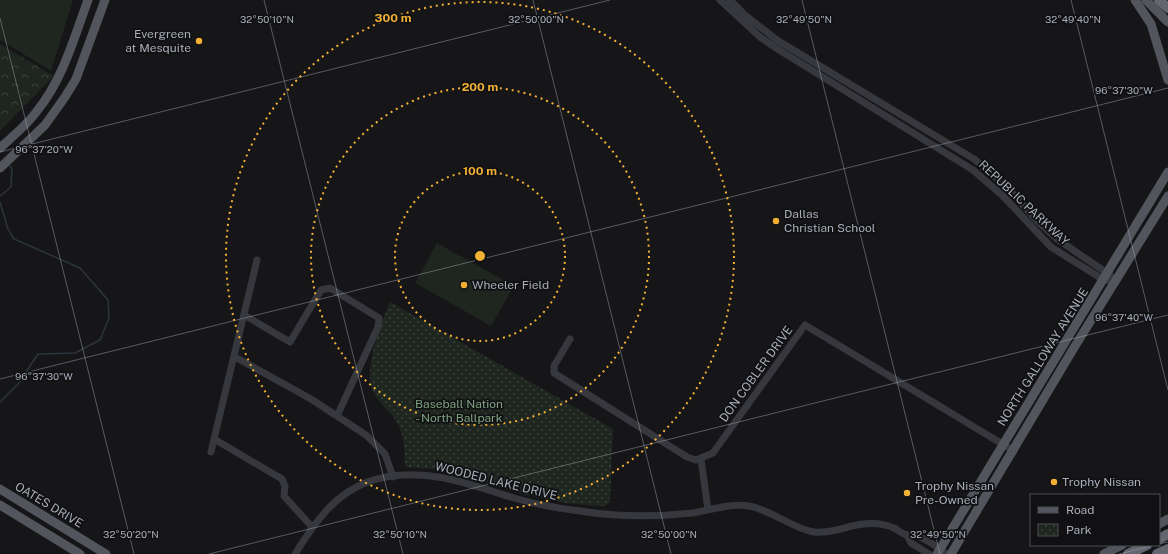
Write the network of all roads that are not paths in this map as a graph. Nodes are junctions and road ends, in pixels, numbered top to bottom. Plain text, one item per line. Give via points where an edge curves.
1 (88, 0) edge
2 (105, 0) edge
3 (720, 0) edge
4 (730, 0) edge
5 (1135, 0) edge
6 (1146, 0) edge
7 (1159, 0) edge
8 (1168, 8) edge
9 (1168, 22) edge
10 (1168, 80) edge
11 (0, 148) edge
12 (0, 168) edge
13 (1168, 172) edge
14 (1168, 196) edge
15 (1142, 216) junction
16 (1037, 221) junction
17 (1151, 223) junction
18 (1030, 226) junction
19 (257, 260) dead end
20 (1106, 276) junction
21 (1116, 282) junction
22 (244, 315) junction
23 (570, 339) dead end
24 (235, 357) junction
25 (337, 416) junction
26 (214, 439) junction
27 (1003, 445) junction
28 (1014, 451) junction
29 (211, 452) dead end
30 (701, 459) junction
31 (393, 476) junction
32 (4, 492) edge
33 (0, 505) edge
34 (708, 510) junction
35 (312, 527) junction
36 (907, 535) junction
37 (1120, 546) edge
38 (1145, 546) edge
39 (1168, 549) edge
40 (942, 553) edge
41 (80, 554) edge
42 (106, 554) edge
43 (295, 554) edge
44 (929, 554) edge
45 (951, 554) edge
46 (1104, 554) edge
47 (1128, 554) edge
48 (1157, 554) edge

1 - 11 main road via 59,78 31,119
2 - 12 main road via 76,79 65,97 45,125
3 - 18 street, REPUBLIC PARKWAY via 766,41 973,170 1003,196
4 - 16 street, REPUBLIC PARKWAY via 777,40 974,159 1006,186
5 - 10 main road via 1150,24
6 - 9 main road
7 - 8 highway
13 - 15 main road, NORTH GALLOWAY AVENUE
14 - 17 main road, NORTH GALLOWAY AVENUE
15 - 17 main road
15 - 20 main road, NORTH GALLOWAY AVENUE
16 - 18 street
16 - 20 street, REPUBLIC PARKWAY
17 - 21 main road, NORTH GALLOWAY AVENUE
18 - 20 street, REPUBLIC PARKWAY via 1051,247
19 - 22 street
20 - 21 street, REPUBLIC PARKWAY
20 - 27 main road, NORTH GALLOWAY AVENUE
21 - 28 main road, NORTH GALLOWAY AVENUE via 1072,351
22 - 24 street
22 - 25 street via 290,342 321,290 330,288 380,318
23 - 30 street via 554,366 554,373 687,457
24 - 25 street
24 - 26 street
25 - 31 street via 366,435 385,454
26 - 29 street
26 - 35 street via 282,479 285,486 284,496
27 - 28 street, DON COBLER DRIVE
27 - 30 street, DON COBLER DRIVE via 805,325 713,453
27 - 40 main road, NORTH GALLOWAY AVENUE
28 - 45 main road, NORTH GALLOWAY AVENUE
30 - 34 street
31 - 34 street, WOODED LAKE DRIVE via 428,474 449,477 512,498 582,511 650,516
31 - 35 street, WOODED LAKE DRIVE via 361,485 328,507
32 - 33 main road
32 - 42 main road, OATES DRIVE
33 - 41 main road
34 - 36 street, WOODED LAKE DRIVE via 735,505 749,506 816,532 874,524 894,528
35 - 43 street, WOODED LAKE DRIVE
36 - 40 street, WOODED LAKE DRIVE via 914,535
36 - 44 street, WOODED LAKE DRIVE via 911,543
37 - 46 main road
38 - 47 highway
39 - 48 highway

